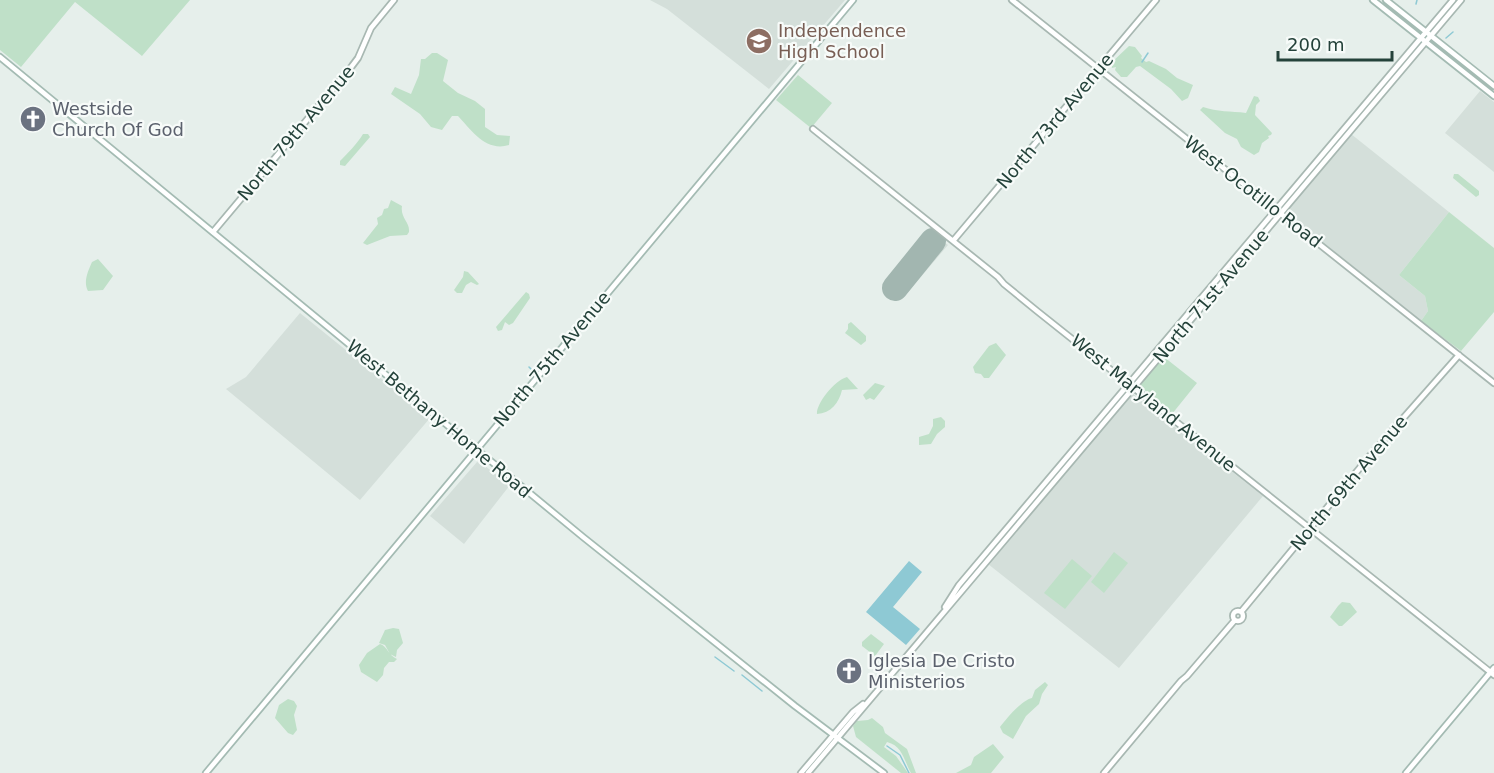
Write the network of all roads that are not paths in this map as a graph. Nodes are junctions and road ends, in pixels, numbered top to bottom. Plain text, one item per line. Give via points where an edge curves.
1 (394, 0) edge
2 (853, 0) edge
3 (1012, 0) edge
4 (1156, 0) edge
5 (1373, 0) edge
6 (1386, 0) edge
7 (1453, 0) edge
8 (1461, 0) edge
9 (1429, 33) junction
10 (1423, 40) junction
11 (0, 57) edge
12 (1099, 69) junction
13 (1494, 86) edge
14 (1494, 96) edge
15 (813, 129) dead end
16 (1279, 212) junction
17 (213, 232) junction
18 (953, 241) junction
19 (1459, 355) junction
20 (1494, 383) edge
21 (1132, 385) junction
22 (477, 450) junction
23 (1311, 529) junction
24 (1493, 672) edge
25 (837, 735) junction
26 (206, 773) edge
27 (801, 773) edge
28 (808, 773) edge
29 (884, 773) edge
30 (1104, 773) edge
31 (1406, 773) edge

1 - 17 street, North 79th Avenue via 372,27 352,66
2 - 22 street, North 75th Avenue
3 - 12 street, West Ocotillo Road
4 - 12 street, North 73rd Avenue
5 - 10 street
6 - 9 street
7 - 9 street, North 71st Avenue
8 - 9 street, North 71st Avenue
9 - 10 street, North 71st Avenue
9 - 13 street
10 - 14 street
10 - 16 street, North 71st Avenue
11 - 17 street, West Bethany Home Road
12 - 16 street, West Ocotillo Road
12 - 18 street, North 73rd Avenue
15 - 18 street, West Maryland Avenue
16 - 19 street, West Ocotillo Road
16 - 21 street, North 71st Avenue
17 - 22 street, West Bethany Home Road
18 - 21 street, West Maryland Avenue
19 - 20 street, West Ocotillo Road
19 - 23 street, North 69th Avenue
21 - 23 street, West Maryland Avenue
21 - 25 street, North 71st Avenue via 959,585 938,619
22 - 25 street, West Bethany Home Road via 795,706
22 - 26 street, North 75th Avenue
23 - 24 street, West Maryland Avenue
23 - 30 street, North 69th Avenue via 1241,612 1242,619 1235,620
24 - 31 street
25 - 27 street, North 71st Avenue
25 - 28 street, North 71st Avenue
25 - 29 street, West Bethany Home Road

